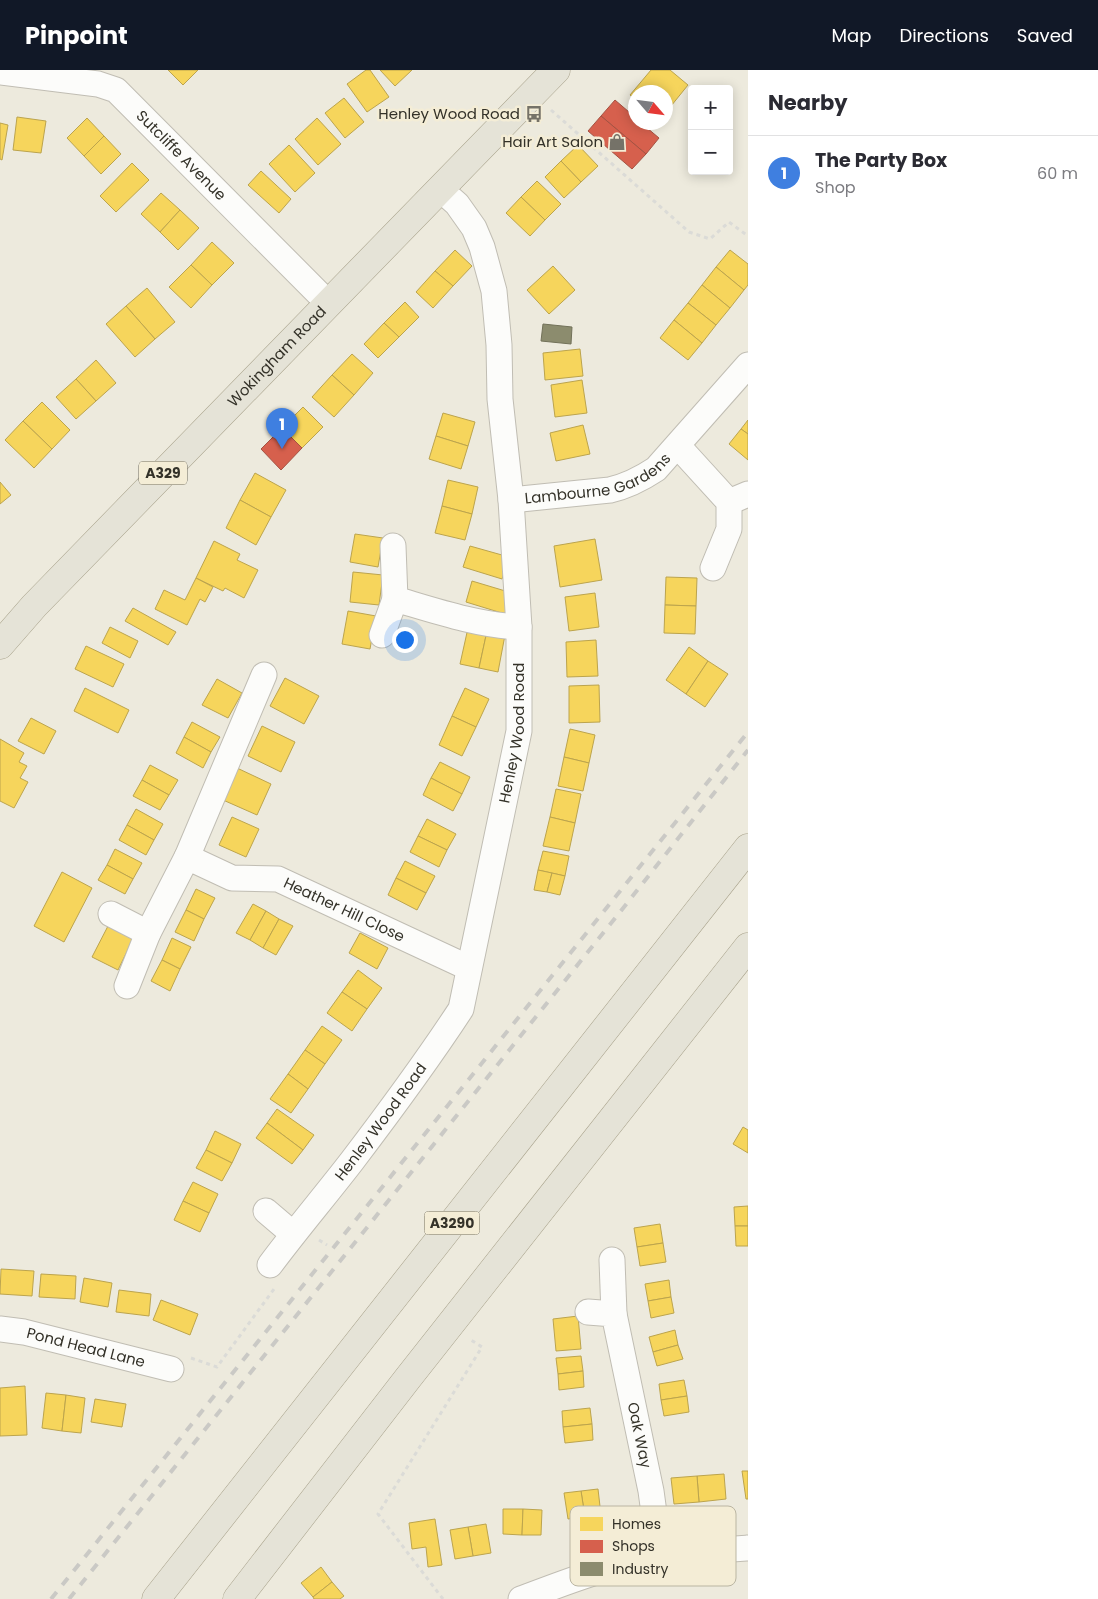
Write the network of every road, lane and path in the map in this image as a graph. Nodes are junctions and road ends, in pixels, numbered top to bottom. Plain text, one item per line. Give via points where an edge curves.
1 (556, 70) edge
2 (0, 72) edge
3 (551, 110) dead end
4 (440, 189) junction
5 (748, 236) edge
6 (329, 304) junction
7 (745, 376) edge
8 (678, 446) junction
9 (739, 498) edge
10 (511, 500) junction
11 (393, 546) dead end
12 (713, 568) dead end
13 (395, 599) junction
14 (520, 627) junction
15 (382, 634) dead end
16 (0, 645) edge
17 (264, 675) dead end
18 (748, 848) edge
19 (187, 857) junction
20 (111, 914) dead end
21 (148, 934) junction
22 (748, 947) edge
23 (469, 968) junction
24 (127, 986) dead end
25 (266, 1211) dead end
26 (293, 1234) junction
27 (612, 1260) dead end
28 (274, 1274) joint
29 (588, 1312) dead end
30 (614, 1314) junction
31 (0, 1329) edge
32 (471, 1340) dead end
33 (217, 1367) dead end
34 (170, 1369) dead end
35 (653, 1506) edge
36 (570, 1581) edge
37 (156, 1599) edge
38 (237, 1599) edge
39 (443, 1599) edge
40 (521, 1599) edge

1 - 4 main road, Wokingham Road / A329
2 - 6 street, Sutcliffe Avenue via 98,84 116,90
3 - 5 path via 689,232 710,238 729,222
4 - 6 main road, Wokingham Road / A329
4 - 10 street, Henley Wood Road via 457,204 474,228 494,290 500,399
6 - 16 main road, Wokingham Road / A329 via 34,606
7 - 8 street, Lambourne Gardens
8 - 9 street, Lambourne Gardens
8 - 10 street, Lambourne Gardens via 656,470 626,486
9 - 12 street, Lambourne Gardens
10 - 14 street, Henley Wood Road
11 - 13 street
13 - 14 street via 447,614
13 - 15 street
14 - 23 street, Henley Wood Road via 519,731
17 - 19 street
18 - 37 main road, A3290
19 - 21 street
19 - 23 street, Heather Hill Close via 232,878 278,880
20 - 21 street
21 - 24 street
22 - 38 main road
23 - 26 street, Henley Wood Road via 461,1009 436,1048 352,1162
25 - 26 street
26 - 28 street, Henley Wood Road
27 - 30 street, Oak Way
28 - 33 path
29 - 30 street
30 - 35 street, Oak Way
31 - 34 street, Pond Head Lane via 24,1332
32 - 39 path via 482,1347 378,1514
36 - 40 street

